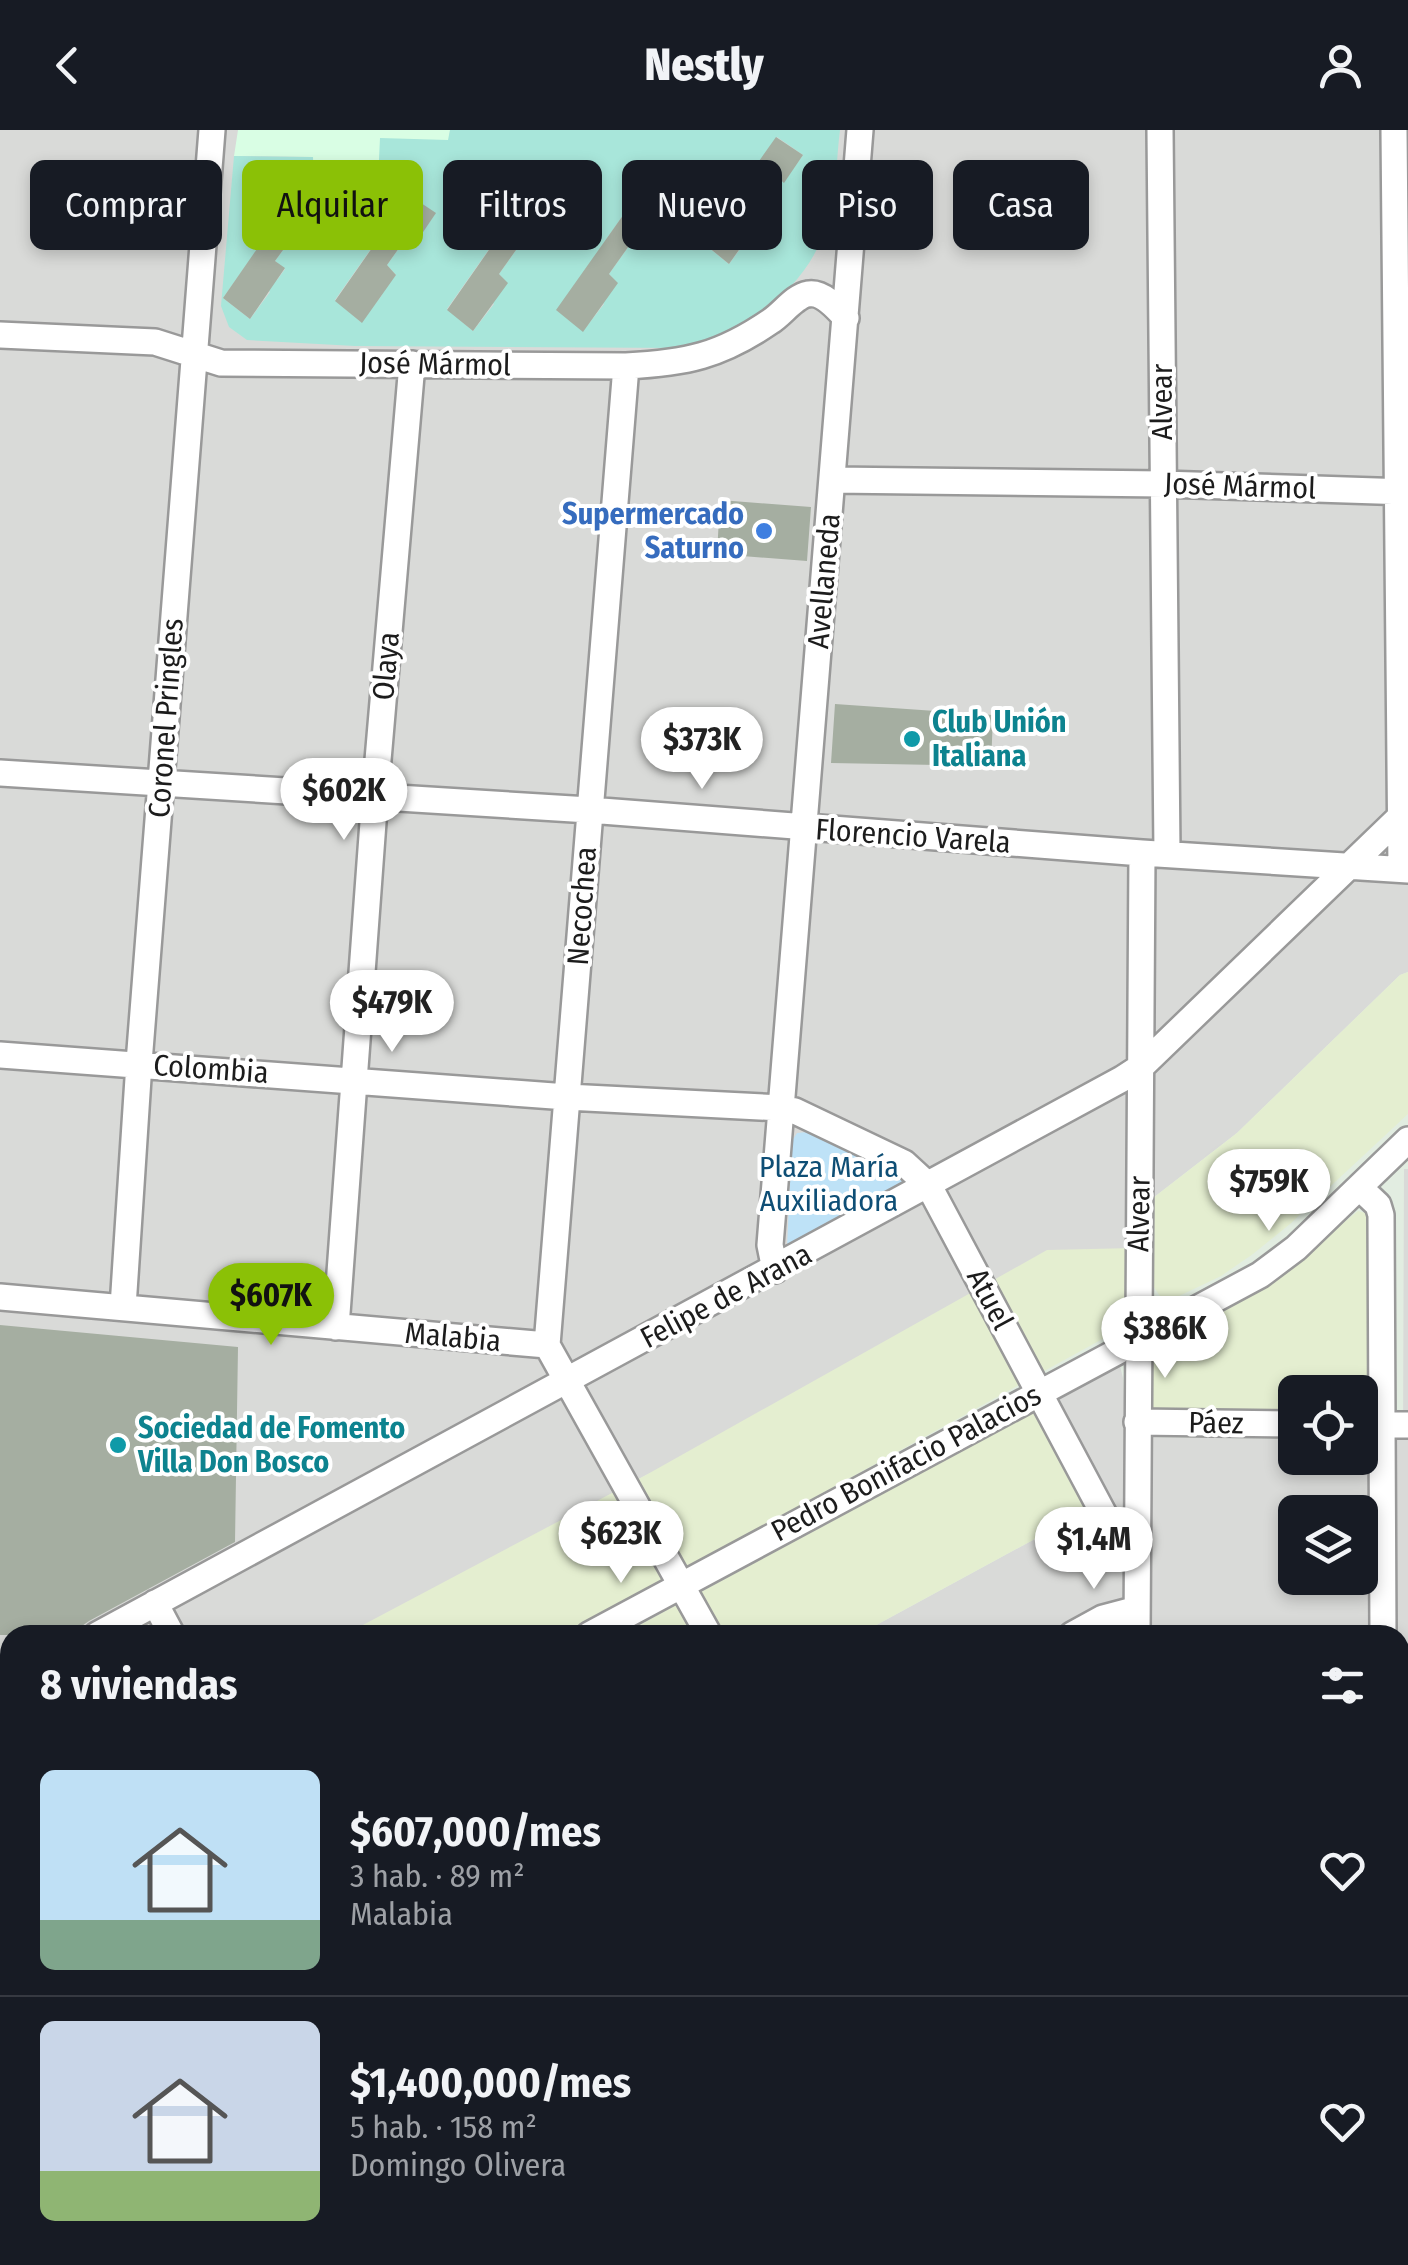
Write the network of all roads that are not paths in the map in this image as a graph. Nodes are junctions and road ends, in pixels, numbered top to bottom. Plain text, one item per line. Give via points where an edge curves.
1 (212, 130) edge
2 (860, 130) edge
3 (1160, 130) edge
4 (1394, 130) edge
5 (846, 318) junction
6 (0, 335) edge
7 (192, 353) junction
8 (412, 364) junction
9 (626, 366) junction
10 (833, 480) junction
11 (1163, 484) junction
12 (1403, 492) edge
13 (0, 773) edge
14 (161, 783) junction
15 (375, 795) junction
16 (589, 810) junction
17 (1400, 817) junction
18 (803, 828) junction
19 (1154, 853) junction
20 (1349, 866) junction
21 (1404, 869) edge
22 (0, 1055) edge
23 (139, 1064) junction
24 (1142, 1066) junction
25 (357, 1080) junction
26 (568, 1097) junction
27 (781, 1108) junction
28 (1407, 1143) edge
29 (929, 1186) junction
30 (1360, 1188) junction
31 (774, 1270) junction
32 (0, 1297) edge
33 (123, 1307) junction
34 (336, 1327) junction
35 (1138, 1340) junction
36 (546, 1345) junction
37 (1373, 1375) edge
38 (568, 1380) junction
39 (1039, 1392) junction
40 (1136, 1422) junction
41 (1278, 1424) edge
42 (1408, 1424) edge
43 (1378, 1425) edge
44 (1374, 1475) edge
45 (1135, 1558) junction
46 (680, 1585) junction
47 (154, 1603) junction
48 (1137, 1622) edge
49 (115, 1625) edge
50 (166, 1625) edge
51 (607, 1625) edge
52 (703, 1625) edge
53 (1090, 1625) edge
54 (1382, 1625) edge

1 - 7 street, Coronel Pringles
2 - 5 street, Avellaneda
3 - 11 street, Alvear
4 - 12 street
5 - 9 street, José Mármol via 824,298 805,294 722,349 678,364
5 - 10 street, Avellaneda
6 - 7 street, José Mármol via 155,342
7 - 8 street, José Mármol via 221,363
7 - 14 street, Coronel Pringles
8 - 9 street, José Mármol
8 - 15 street, Olaya
9 - 16 street, Necochea
10 - 11 street, José Mármol
10 - 18 street, Avellaneda
11 - 12 street, José Mármol
11 - 19 street, Alvear
12 - 17 street
13 - 14 street, Florencio Varela
14 - 15 street, Florencio Varela
14 - 23 street, Coronel Pringles
15 - 16 street, Florencio Varela
15 - 25 street, Olaya
16 - 18 street, Florencio Varela
16 - 26 street, Necochea
17 - 20 street, Felipe de Arana
17 - 21 street
18 - 19 street, Florencio Varela
18 - 27 street, Avellaneda
19 - 20 street, Florencio Varela
19 - 24 street, Alvear
20 - 21 street, Florencio Varela
20 - 24 street, Felipe de Arana
22 - 23 street, Colombia
23 - 25 street, Colombia
23 - 33 street, Coronel Pringles
24 - 29 street, Felipe de Arana
24 - 35 street, Alvear
25 - 26 street, Colombia
25 - 34 street, Olaya
26 - 27 street, Colombia
26 - 36 street, Necochea
27 - 29 street, Atuel via 904,1163
27 - 31 street, Avellaneda via 770,1245
28 - 30 street, Pedro Bonifacio Palacios
29 - 31 street, Felipe de Arana
29 - 39 street, Atuel
30 - 35 street, Pedro Bonifacio Palacios via 1260,1275
30 - 37 street via 1381,1215
31 - 38 street, Felipe de Arana
32 - 33 street, Malabia
33 - 34 street, Malabia
34 - 36 street, Malabia
35 - 39 street, Pedro Bonifacio Palacios
35 - 40 street, Alvear
36 - 38 street
38 - 46 street
38 - 47 street, Felipe de Arana
39 - 45 street, Atuel via 1117,1539
39 - 46 street, Pedro Bonifacio Palacios
40 - 41 street, Páez
40 - 45 street, Alvear
42 - 43 street
44 - 54 street
45 - 48 street, Alvear
46 - 51 street, Pedro Bonifacio Palacios
46 - 52 street
47 - 49 street, Felipe de Arana
47 - 50 street
48 - 53 street via 1103,1618

